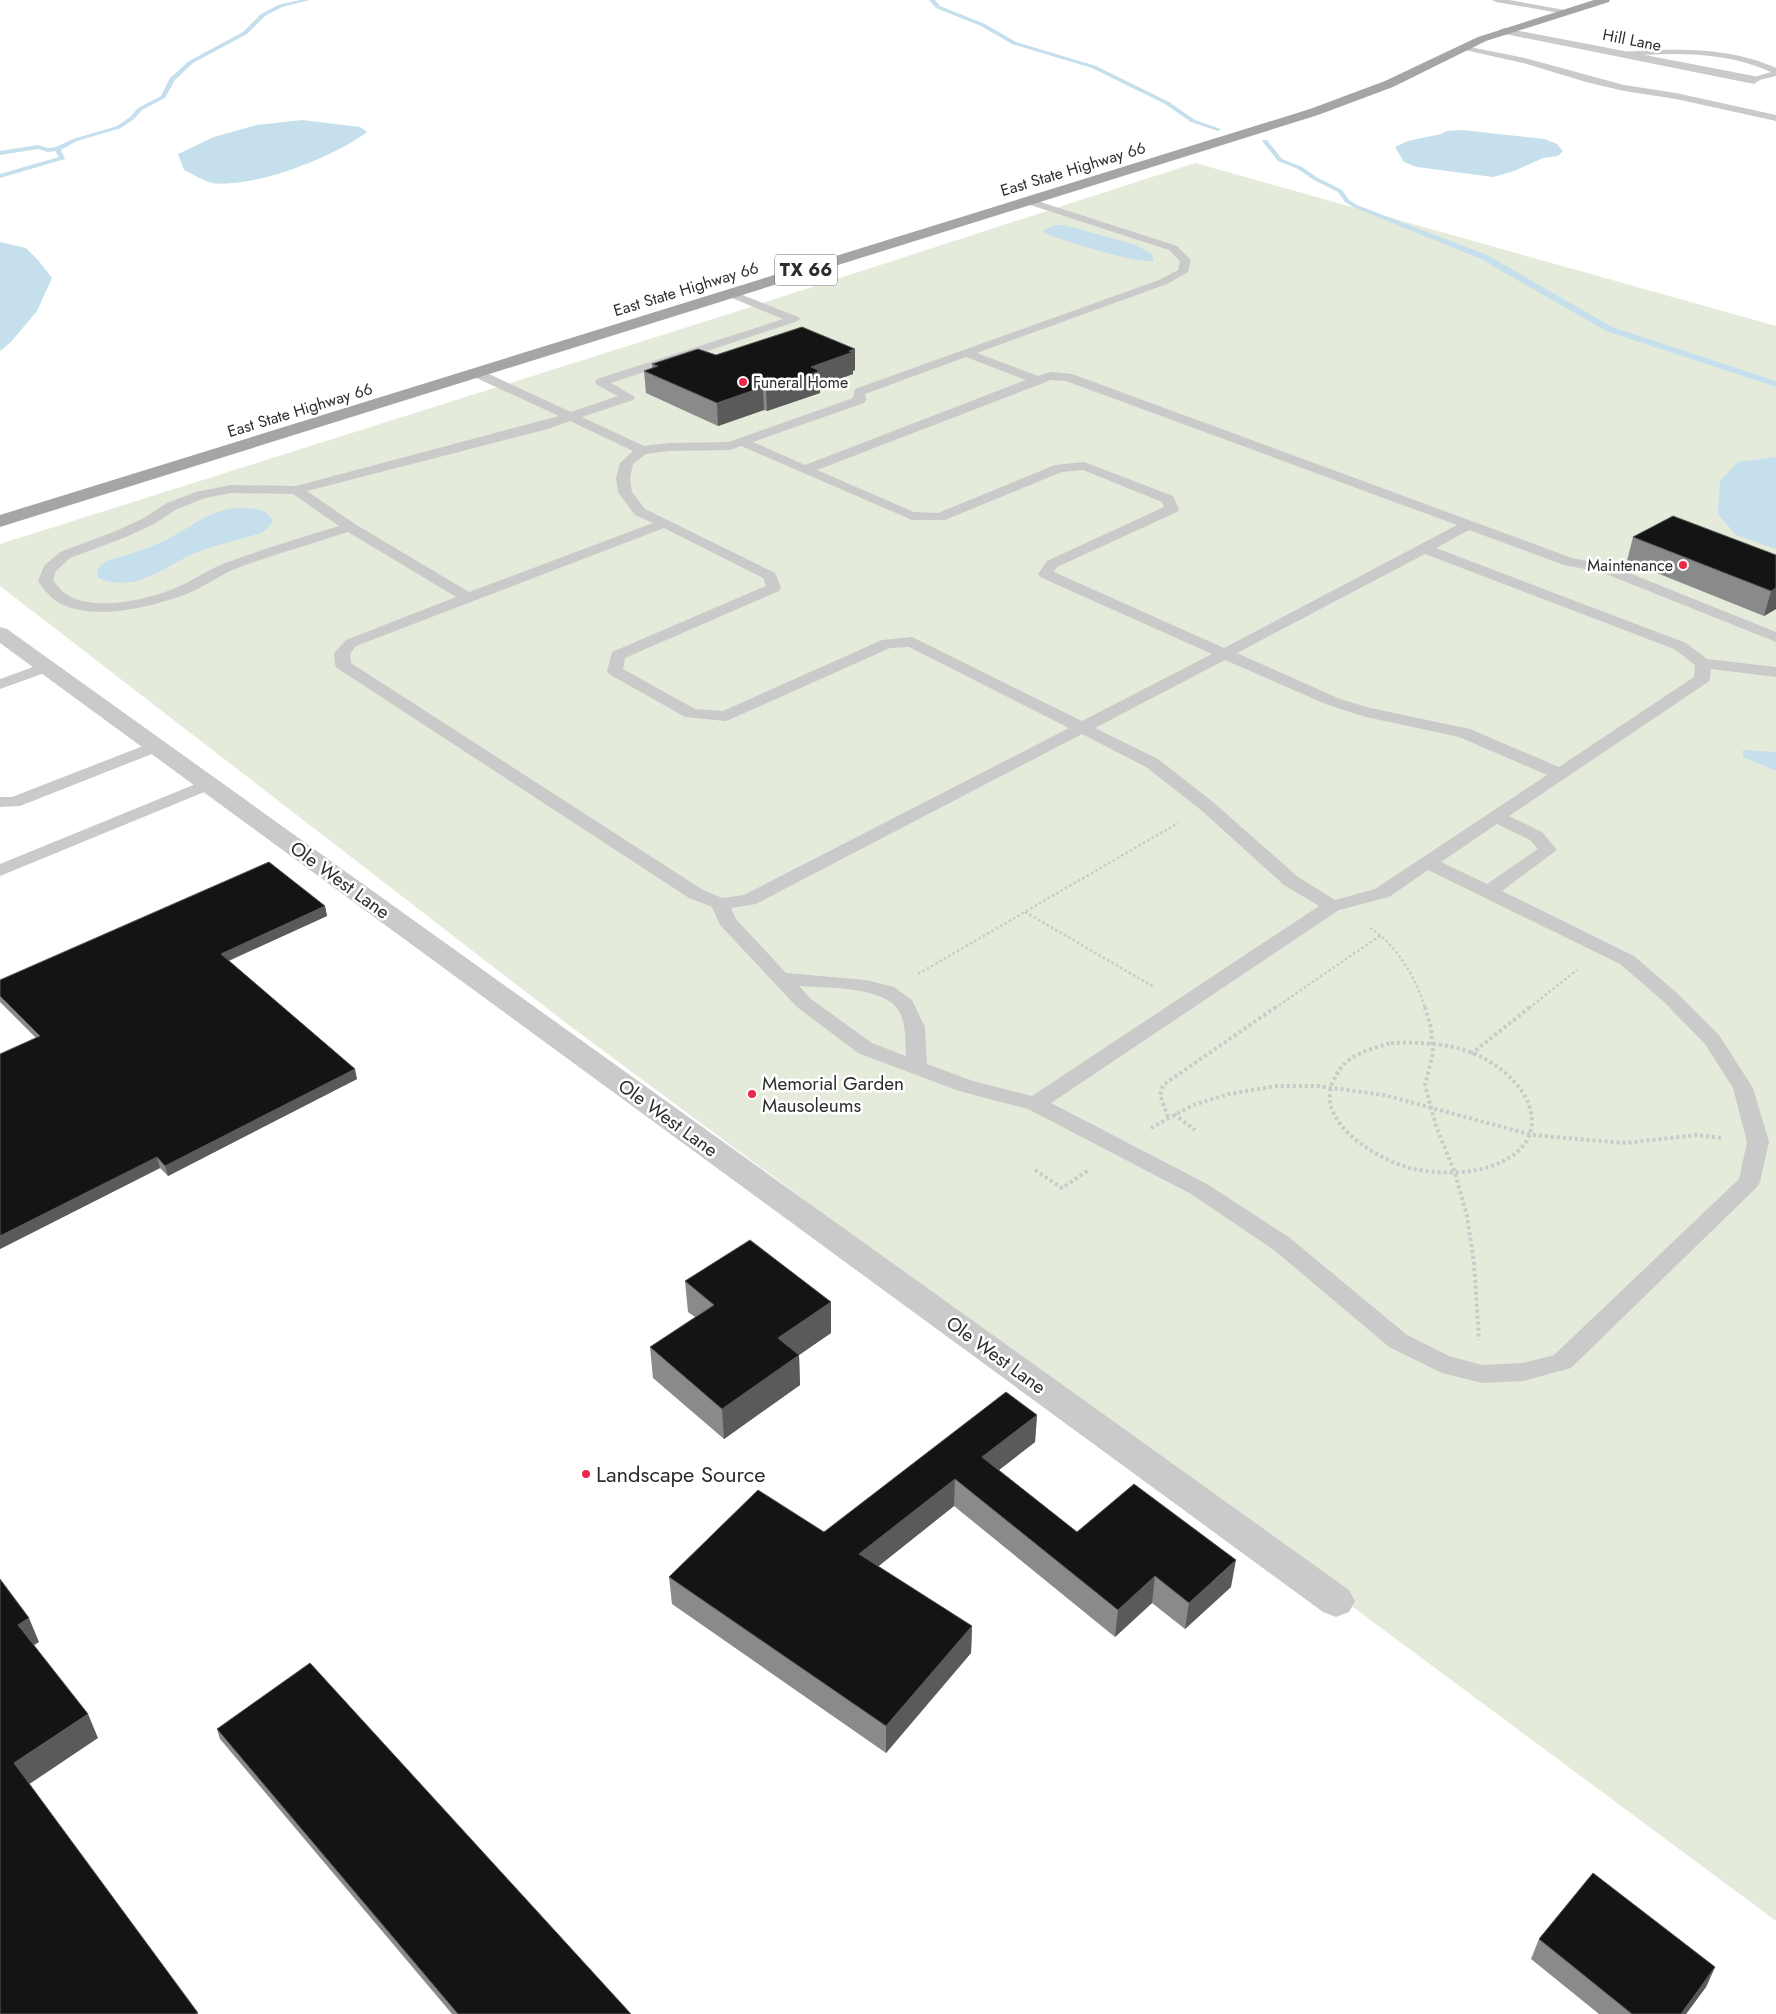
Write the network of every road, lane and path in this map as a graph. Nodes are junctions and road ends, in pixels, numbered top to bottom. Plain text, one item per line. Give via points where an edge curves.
1 (1496, 0) edge
2 (1605, 0) edge
3 (1565, 12) junction
4 (1504, 31) junction
5 (1463, 47) junction
6 (1619, 54) junction
7 (1754, 80) joint
8 (1776, 118) edge
9 (1028, 201) junction
10 (731, 294) junction
11 (966, 353) junction
12 (476, 373) junction
13 (1036, 380) junction
14 (569, 417) junction
15 (742, 442) junction
16 (642, 450) junction
17 (806, 469) junction
18 (296, 490) junction
19 (0, 521) edge
20 (665, 523) junction
21 (1468, 525) junction
22 (350, 526) junction
23 (1423, 548) junction
24 (468, 598) junction
25 (0, 633) edge
26 (1776, 637) edge
27 (1224, 654) junction
28 (1703, 662) junction
29 (47, 667) junction
30 (1776, 672) edge
31 (0, 684) edge
32 (1081, 727) junction
33 (156, 746) junction
34 (1560, 774) junction
35 (208, 784) junction
36 (0, 802) edge
37 (1207, 806) junction
38 (1496, 817) junction
39 (1428, 862) junction
40 (0, 871) edge
41 (1489, 892) junction
42 (720, 904) junction
43 (1332, 906) junction
44 (1024, 912) junction
45 (1381, 935) junction
46 (1605, 948) junction
47 (780, 978) junction
48 (887, 992) junction
49 (1184, 1004) junction
50 (1433, 1043) junction
51 (1471, 1054) junction
52 (917, 1068) junction
53 (1330, 1086) junction
54 (1035, 1104) junction
55 (1432, 1109) junction
56 (1174, 1114) junction
57 (1168, 1117) junction
58 (1195, 1130) dead end
59 (1532, 1134) junction
60 (1758, 1142) junction
61 (1121, 1148) junction
62 (1035, 1170) dead end
63 (1455, 1173) junction
64 (1482, 1374) junction
65 (1336, 1601) dead end

1 - 3 lane
2 - 3 main road, East State Highway 66 / TX 66
3 - 4 main road, East State Highway 66 / TX 66
4 - 5 main road, East State Highway 66 / TX 66
4 - 6 street, Hill Lane
5 - 8 lane via 1624,88
5 - 9 main road, East State Highway 66 / TX 66 via 1356,98
6 - 7 street, Hill Lane
6 - 7 lane via 1686,52 1718,55 1765,65 1776,71
9 - 10 main road, East State Highway 66 / TX 66
9 - 11 lane via 1173,248 1186,260 1183,272
10 - 12 main road, East State Highway 66 / TX 66
10 - 14 lane via 794,319 600,382 629,397
11 - 13 lane
11 - 15 lane via 859,392 860,400
12 - 14 lane
12 - 19 main road, East State Highway 66 / TX 66
13 - 17 lane
13 - 21 lane via 1051,376 1068,377
14 - 16 lane
14 - 18 lane
15 - 16 lane via 730,446
15 - 17 lane
16 - 20 lane via 627,463 623,478 625,492 640,512
17 - 27 lane via 912,516 940,517 1060,468 1084,466 1168,499 1172,509 1052,564 1045,574
18 - 22 lane
18 - 22 lane via 231,489 194,497 121,534 65,555 49,569 45,581 60,597 73,602 96,607 126,606 162,598 235,564
20 - 24 lane
20 - 32 lane via 770,576 774,588 618,655 616,671 691,714 725,716 887,643 912,642
21 - 23 lane
21 - 26 lane via 1570,562 1604,568
22 - 24 lane
23 - 27 lane
23 - 28 lane via 1680,646
24 - 42 lane via 351,642 342,653 343,665 696,894
25 - 29 street, Ole West Lane
27 - 32 lane
27 - 34 lane via 1334,702 1464,733
28 - 30 lane
28 - 34 lane via 1702,679
29 - 31 lane
29 - 33 street, Ole West Lane
32 - 37 lane via 1152,763
32 - 42 lane via 749,900
33 - 35 street, Ole West Lane
33 - 36 lane via 14,802
34 - 38 lane
35 - 40 lane
35 - 65 street, Ole West Lane
37 - 43 lane via 1291,881
37 - 44 path
38 - 39 lane
38 - 41 lane via 1536,836 1548,850
39 - 41 lane
39 - 43 lane via 1382,893
41 - 46 lane
42 - 47 lane via 727,921
43 - 45 path
43 - 49 lane
44 - 48 path
44 - 49 path
45 - 50 path via 1419,988
45 - 57 path via 1163,1085 1160,1095
46 - 51 path
46 - 60 lane via 1627,960 1670,997 1712,1040 1743,1088
47 - 48 lane via 866,986
47 - 52 lane via 804,1003 865,1048
48 - 52 lane via 905,1004 916,1027
49 - 54 lane
50 - 51 path
50 - 53 path via 1391,1043 1364,1051 1342,1064
50 - 55 path via 1425,1085
51 - 59 path via 1487,1060 1512,1077 1528,1097 1533,1118
52 - 54 lane via 966,1086
53 - 55 path via 1384,1095
53 - 56 path via 1276,1086 1228,1094
53 - 63 path via 1331,1104 1341,1126 1363,1146 1392,1162
54 - 61 lane
55 - 59 path
55 - 63 path
56 - 57 path
56 - 58 path
57 - 61 path
59 - 60 path via 1625,1143 1697,1135
59 - 63 path via 1514,1156 1490,1168
60 - 64 lane via 1749,1182 1562,1362 1523,1372
61 - 62 path via 1062,1188
61 - 64 lane via 1199,1189 1282,1244 1398,1341 1442,1364
63 - 64 path via 1467,1216 1474,1263

